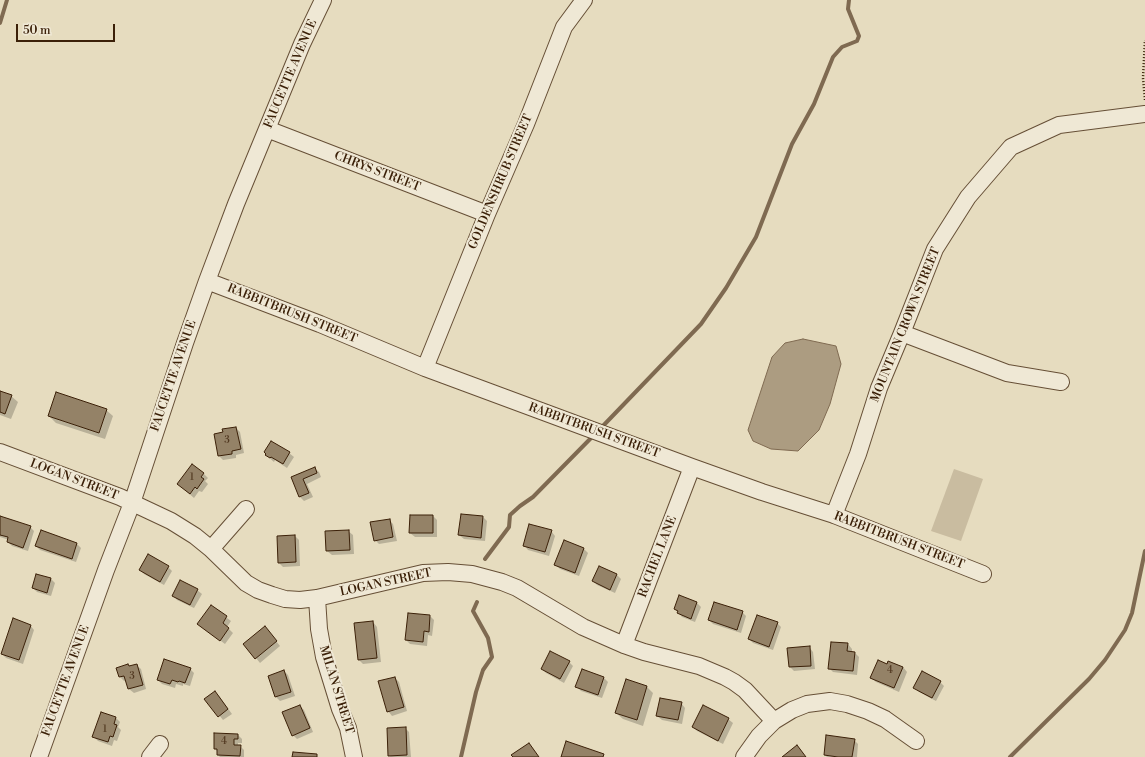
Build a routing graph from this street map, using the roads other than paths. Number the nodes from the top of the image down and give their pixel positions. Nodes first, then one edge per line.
1 (323, 0) edge
2 (584, 0) edge
3 (1145, 114) edge
4 (267, 129) junction
5 (487, 214) junction
6 (208, 281) junction
7 (902, 333) junction
8 (425, 368) junction
9 (1061, 382) dead end
10 (0, 452) edge
11 (692, 467) junction
12 (132, 503) junction
13 (246, 509) dead end
14 (834, 515) junction
15 (211, 549) junction
16 (983, 574) dead end
17 (317, 598) junction
18 (624, 646) junction
19 (774, 720) junction
20 (916, 741) dead end
21 (39, 757) edge
22 (354, 757) edge
23 (744, 757) edge

1 - 4 street, FAUCETTE AVENUE
2 - 5 street, GOLDENSHRUB STREET
3 - 7 street, MOUNTAIN CROWN STREET
4 - 5 street, CHRYS STREET
4 - 6 street, FAUCETTE AVENUE
5 - 8 street, GOLDENSHRUB STREET
6 - 8 street, RABBITBRUSH STREET
6 - 12 street, FAUCETTE AVENUE
7 - 9 street
7 - 14 street, MOUNTAIN CROWN STREET
8 - 11 street, RABBITBRUSH STREET
10 - 12 street, LOGAN STREET
11 - 14 street, RABBITBRUSH STREET
11 - 18 street, RACHEL LANE
12 - 15 street, LOGAN STREET
12 - 21 street, FAUCETTE AVENUE
13 - 15 street
14 - 16 street, RABBITBRUSH STREET
15 - 17 street, LOGAN STREET
17 - 18 street, LOGAN STREET
17 - 22 street, MILAN STREET
18 - 19 street, LOGAN STREET
19 - 20 street
19 - 23 street

